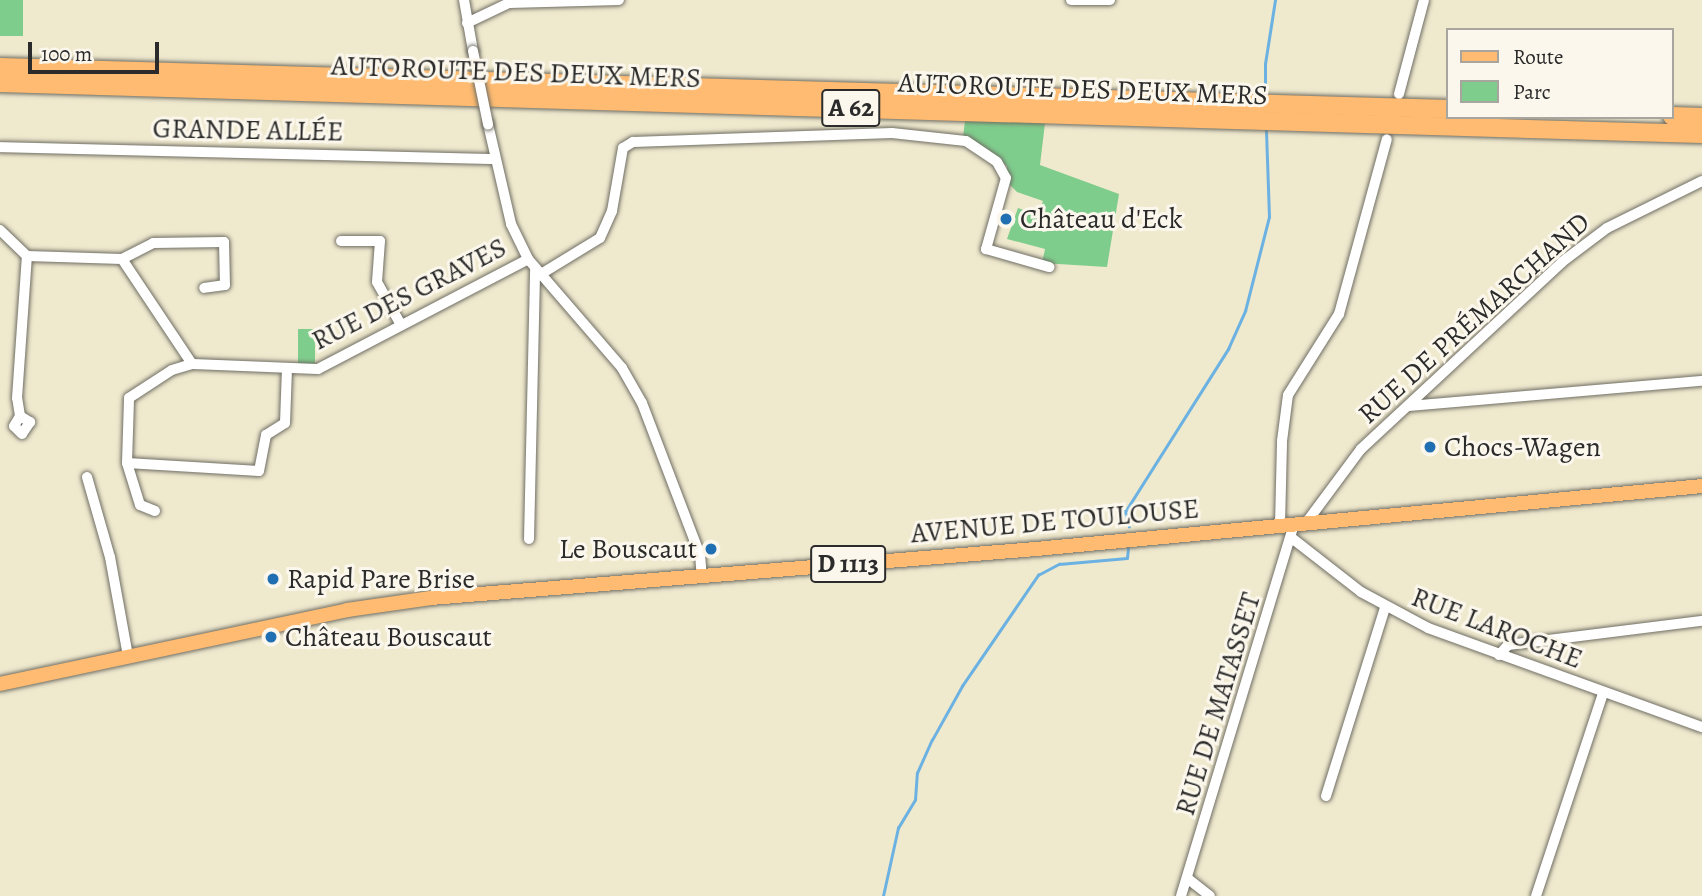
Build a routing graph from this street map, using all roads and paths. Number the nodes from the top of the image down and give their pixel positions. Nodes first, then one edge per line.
1 (464, 0) edge
2 (619, 0) edge
3 (1071, 0) edge
4 (1110, 0) edge
5 (1424, 0) edge
6 (467, 23) junction
7 (0, 67) edge
8 (0, 83) edge
9 (1399, 94) dead end
10 (1446, 109) edge
11 (1674, 116) edge
12 (1702, 117) edge
13 (1702, 134) edge
14 (1387, 139) dead end
15 (0, 147) edge
16 (495, 159) junction
17 (1702, 181) edge
18 (0, 230) edge
19 (341, 241) dead end
20 (27, 256) junction
21 (122, 259) junction
22 (528, 259) junction
23 (1049, 267) dead end
24 (538, 271) junction
25 (204, 288) dead end
26 (401, 325) junction
27 (192, 364) junction
28 (287, 368) junction
29 (1702, 381) edge
30 (1408, 406) junction
31 (20, 416) dead end
32 (127, 463) junction
33 (87, 477) dead end
34 (1702, 486) edge
35 (155, 511) dead end
36 (1293, 528) junction
37 (529, 539) dead end
38 (702, 577) junction
39 (1385, 608) junction
40 (1702, 621) edge
41 (1499, 655) junction
42 (128, 656) junction
43 (0, 684) edge
44 (1603, 694) junction
45 (1702, 727) edge
46 (1326, 796) dead end
47 (1187, 878) junction
48 (1181, 896) edge
49 (1210, 896) edge
50 (1536, 896) edge

1 - 6 street
2 - 6 street
3 - 4 street
5 - 9 street
6 - 16 street, bridge
7 - 10 highway, AUTOROUTE DES DEUX MERS / A 62
8 - 13 highway, AUTOROUTE DES DEUX MERS / A 62
11 - 12 highway
14 - 36 street
15 - 16 street, GRANDE ALLÉE
16 - 22 street
17 - 30 street, RUE DE PRÉMARCHAND
18 - 20 street
19 - 26 street
20 - 21 street
20 - 31 street
21 - 25 street
21 - 27 street
22 - 24 street
22 - 26 street, RUE DES GRAVES
23 - 24 street
24 - 37 street
24 - 38 street
26 - 28 street, RUE DES GRAVES
27 - 28 street, RUE DES GRAVES
27 - 32 street
28 - 32 street
29 - 30 street
30 - 36 street, RUE DE PRÉMARCHAND
32 - 35 street
33 - 42 street
34 - 36 main road, AVENUE DE TOULOUSE / D 1113
36 - 38 main road, AVENUE DE TOULOUSE / D 1113
36 - 39 street, RUE LAROCHE
36 - 47 street, RUE DE MATASSET
38 - 42 main road, AVENUE DE TOULOUSE / D 1113
39 - 41 street, RUE LAROCHE
39 - 46 street
40 - 41 street
41 - 44 street, RUE LAROCHE
42 - 43 main road, AVENUE DE TOULOUSE / D 1113
44 - 45 street, RUE LAROCHE
44 - 50 street
47 - 48 street, RUE DE MATASSET
47 - 49 street

